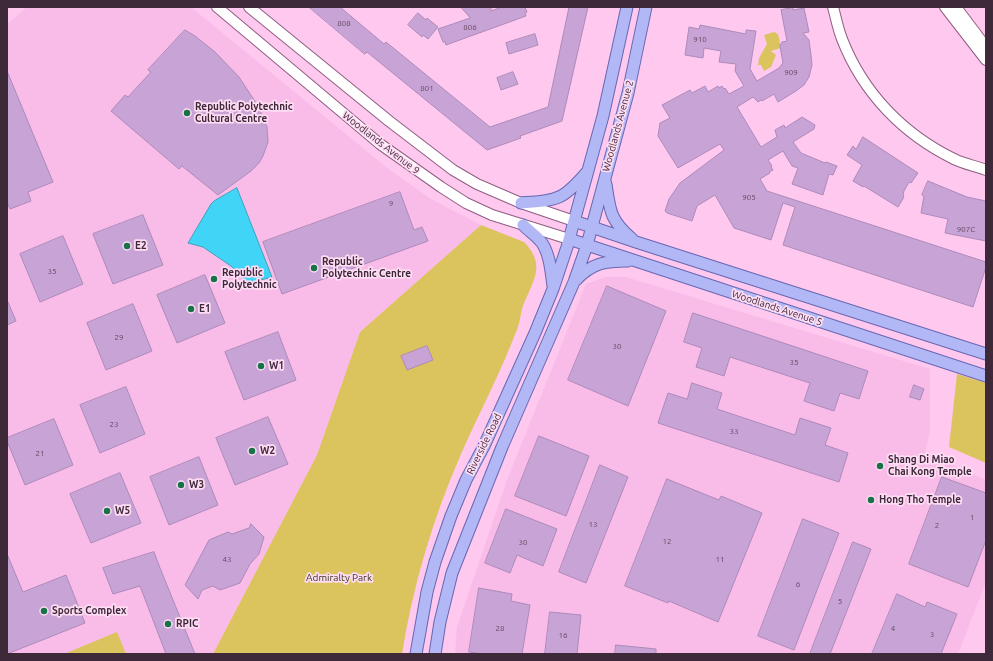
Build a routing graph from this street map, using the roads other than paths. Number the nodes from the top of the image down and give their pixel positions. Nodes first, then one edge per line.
1 (217, 7) edge
2 (250, 7) edge
3 (627, 7) edge
4 (646, 7) edge
5 (833, 7) edge
6 (945, 7) edge
7 (956, 7) edge
8 (986, 47) edge
9 (986, 60) edge
10 (589, 169) junction
11 (986, 170) edge
12 (605, 177) junction
13 (521, 203) junction
14 (574, 221) junction
15 (523, 225) junction
16 (592, 227) junction
17 (569, 239) junction
18 (636, 242) junction
19 (587, 245) junction
20 (638, 261) junction
21 (574, 282) junction
22 (553, 289) junction
23 (984, 353) edge
24 (986, 364) edge
25 (986, 376) edge
26 (416, 654) edge
27 (435, 654) edge

1 - 15 main road, Woodlands Avenue 9
2 - 13 main road
3 - 10 main road, Woodlands Avenue 2
4 - 12 main road, Woodlands Avenue 2
5 - 11 main road
6 - 9 main road
7 - 8 main road
10 - 13 main road
10 - 14 main road, Woodlands Avenue 2
12 - 16 main road, Woodlands Avenue 2
12 - 18 main road
13 - 14 main road
14 - 16 main road, Woodlands Avenue 5
14 - 17 main road, Woodlands Avenue 2
15 - 17 main road, Woodlands Avenue 9
15 - 22 main road
16 - 18 main road, Woodlands Avenue 5
16 - 19 main road, Woodlands Avenue 2
17 - 19 main road, Woodlands Avenue 5
17 - 22 main road, Riverside Road
18 - 23 main road, Woodlands Avenue 5
19 - 20 main road, Woodlands Avenue 5
19 - 21 main road, Riverside Road
20 - 21 main road
20 - 25 main road, Woodlands Avenue 5
21 - 27 main road, Riverside Road
22 - 26 main road, Riverside Road
23 - 24 main road

